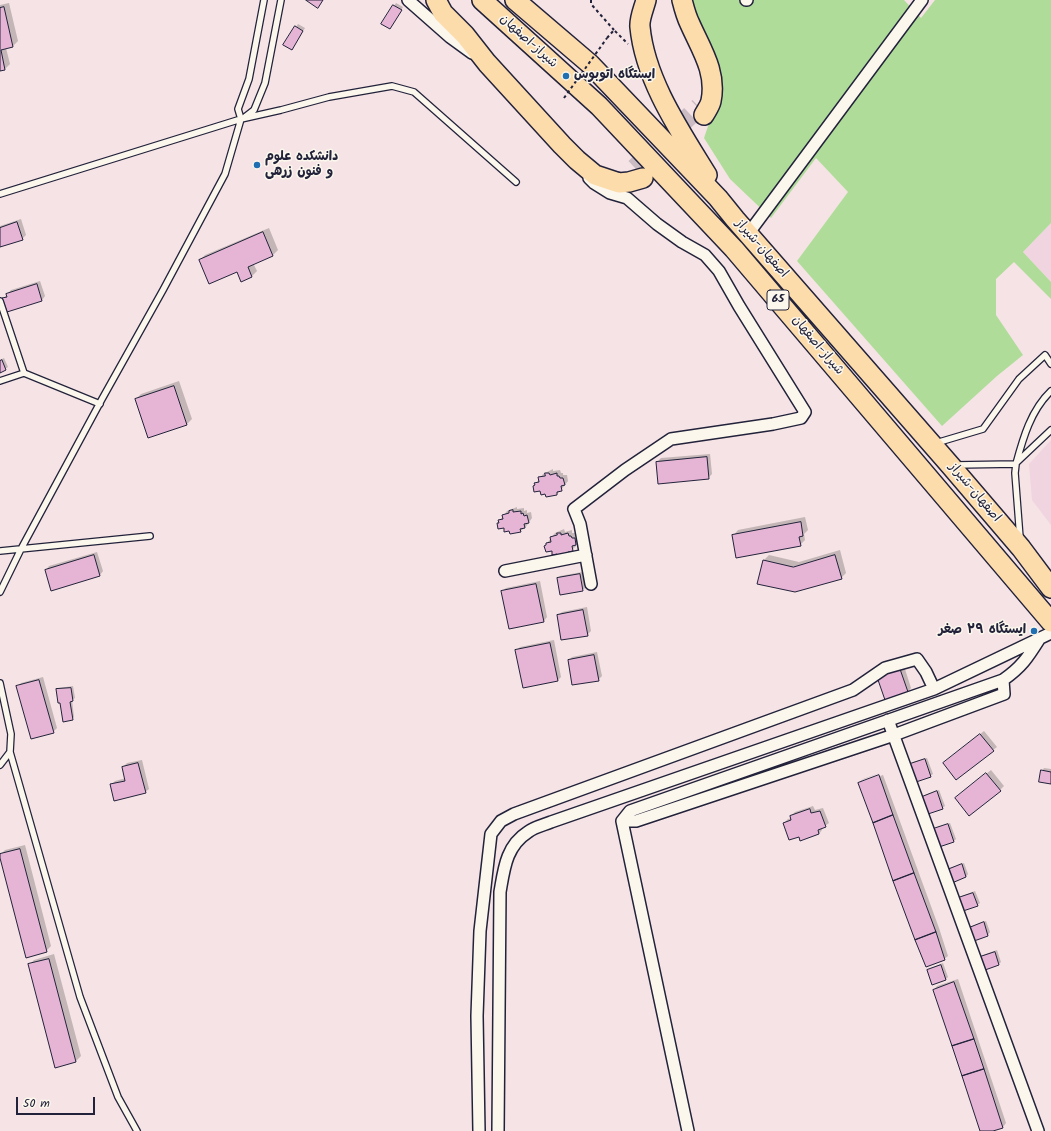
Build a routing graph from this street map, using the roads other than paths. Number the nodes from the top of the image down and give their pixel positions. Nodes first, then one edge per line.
1 (264, 0) edge
2 (281, 0) edge
3 (408, 0) edge
4 (429, 0) edge
5 (482, 0) edge
6 (515, 0) edge
7 (646, 0) edge
8 (671, 0) edge
9 (682, 0) edge
10 (917, 2) edge
11 (444, 4) edge
12 (241, 119) junction
13 (639, 173) tunnel mouth
14 (516, 182) dead end
15 (0, 194) edge
16 (718, 198) junction
17 (748, 234) junction
18 (0, 301) edge
19 (1051, 364) edge
20 (24, 373) junction
21 (0, 381) edge
22 (1051, 391) edge
23 (100, 404) junction
24 (1051, 430) edge
25 (932, 444) junction
26 (1016, 464) junction
27 (950, 465) junction
28 (150, 536) dead end
29 (1021, 548) junction
30 (21, 549) junction
31 (0, 551) edge
32 (586, 555) junction
33 (505, 571) dead end
34 (591, 584) dead end
35 (1051, 588) edge
36 (0, 592) edge
37 (1051, 622) edge
38 (1051, 633) edge
39 (1040, 638) junction
40 (1003, 680) junction
41 (0, 683) edge
42 (934, 689) junction
43 (888, 720) junction
44 (894, 735) junction
45 (10, 752) junction
46 (0, 765) edge
47 (622, 822) junction
48 (137, 1131) edge
49 (479, 1131) edge
50 (498, 1131) edge
51 (688, 1131) edge
52 (1038, 1131) edge

1 - 12 lane
2 - 12 lane
3 - 32 street
4 - 11 lane
5 - 37 highway, شیراز-اصفهان / 65
6 - 16 highway, اصفهان-شیراز / 65
7 - 16 highway
8 - 9 highway
10 - 17 street
11 - 13 highway
12 - 14 lane
12 - 15 lane
12 - 23 lane
16 - 17 highway, اصفهان-شیراز / 65
17 - 25 highway, اصفهان-شیراز / 65
18 - 20 lane
19 - 25 lane
20 - 21 lane
20 - 23 lane
22 - 26 lane
23 - 30 lane
24 - 26 lane
25 - 27 highway, اصفهان-شیراز / 65
26 - 27 lane
26 - 29 lane
27 - 29 highway, اصفهان-شیراز / 65
28 - 30 lane
29 - 35 highway, اصفهان-شیراز / 65
30 - 31 lane
30 - 36 lane
32 - 33 street
32 - 34 street
38 - 39 street
39 - 40 street
39 - 42 street
40 - 43 street
40 - 44 street
41 - 45 lane
42 - 49 street
42 - 50 street
43 - 44 street
43 - 47 street
44 - 47 street
44 - 52 street
45 - 46 lane
45 - 48 lane
47 - 51 street

